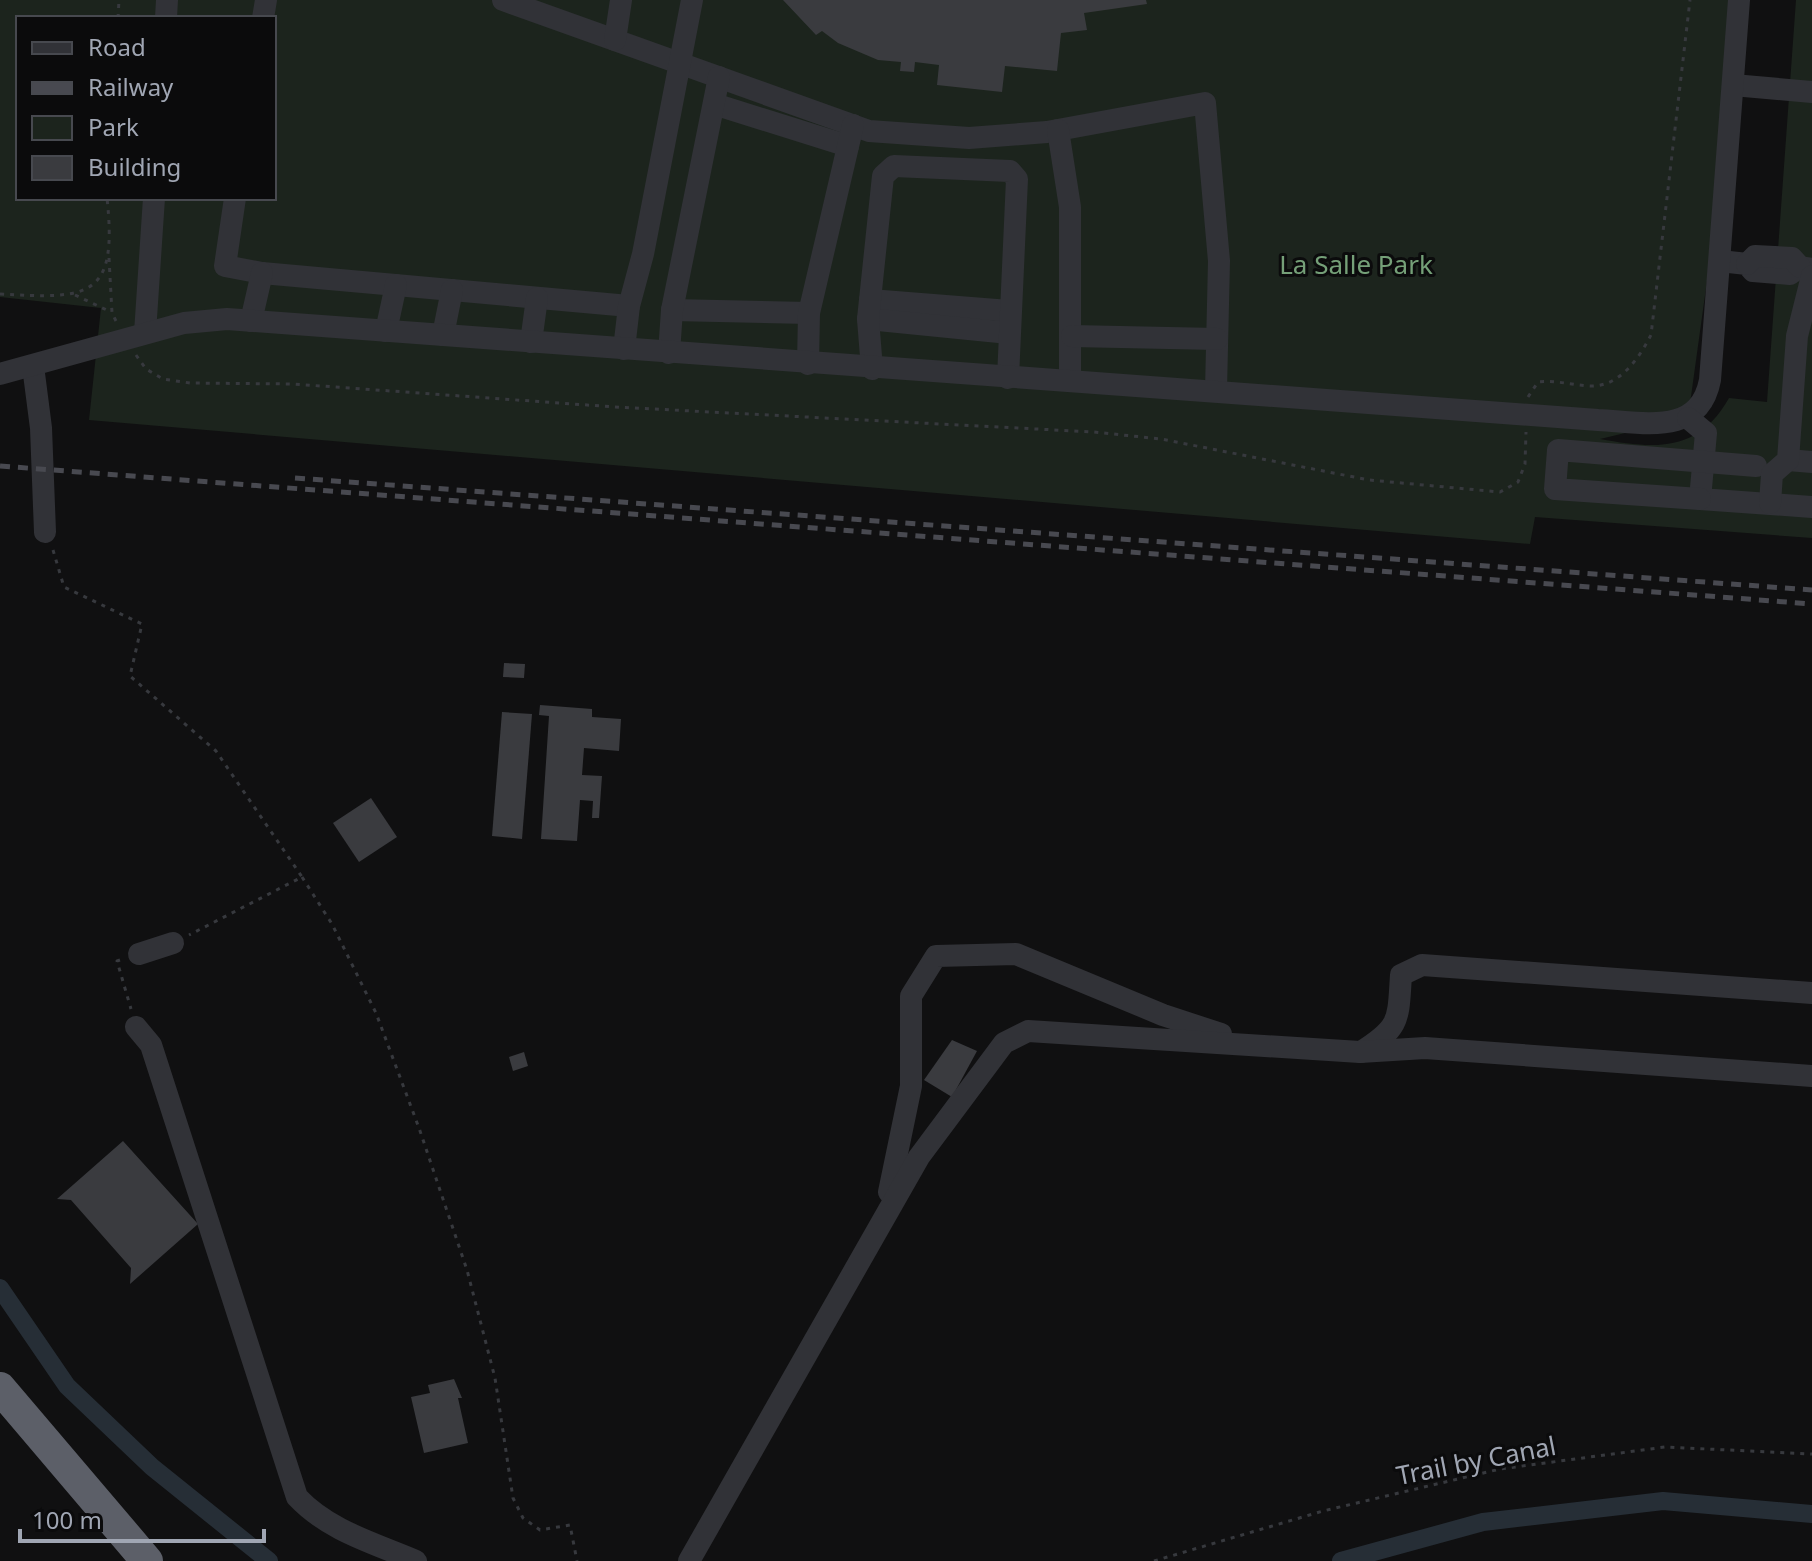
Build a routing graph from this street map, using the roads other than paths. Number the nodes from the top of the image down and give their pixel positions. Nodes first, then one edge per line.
1 (503, 0) edge
2 (621, 0) edge
3 (692, 0) edge
4 (1739, 0) edge
5 (615, 40) junction
6 (682, 63) junction
7 (719, 77) junction
8 (1733, 85) junction
9 (1812, 92) edge
10 (714, 104) junction
11 (1058, 130) junction
12 (850, 136) junction
13 (154, 200) edge
14 (235, 200) edge
15 (1720, 261) junction
16 (1808, 271) edge
17 (262, 273) junction
18 (396, 285) junction
19 (452, 290) junction
20 (537, 298) junction
21 (629, 306) junction
22 (672, 310) junction
23 (869, 310) junction
24 (1009, 311) junction
25 (809, 313) junction
26 (1808, 314) edge
27 (965, 318) junction
28 (251, 321) junction
29 (386, 331) junction
30 (145, 333) junction
31 (1009, 333) junction
32 (443, 335) junction
33 (1072, 336) junction
34 (1217, 339) junction
35 (531, 342) junction
36 (624, 349) junction
37 (669, 353) junction
38 (808, 364) junction
39 (33, 366) junction
40 (872, 369) junction
41 (0, 374) edge
42 (1008, 378) junction
43 (1070, 381) junction
44 (1216, 390) junction
45 (1688, 418) junction
46 (1788, 460) junction
47 (1704, 461) junction
48 (1812, 462) edge
49 (1756, 466) dead end
50 (1700, 499) junction
51 (1770, 503) junction
52 (1812, 507) edge
53 (45, 532) road end
54 (173, 943) road end
55 (139, 954) road end
56 (1812, 993) edge
57 (136, 1027) road end
58 (1248, 1044) junction
59 (1360, 1052) junction
60 (1812, 1076) edge
61 (880, 1226) junction
62 (0, 1388) edge
63 (147, 1561) edge
64 (416, 1561) edge
65 (689, 1561) edge

1 - 5 street
2 - 5 street
3 - 6 street
4 - 8 street
5 - 6 street
6 - 7 street
6 - 21 street
7 - 10 street
7 - 12 street
8 - 9 street
8 - 15 street
10 - 12 street
10 - 22 street
11 - 12 street
11 - 33 street
11 - 34 street
12 - 25 street
13 - 30 street
14 - 17 street
15 - 16 street
15 - 45 street
16 - 26 street
17 - 18 street
17 - 28 street
18 - 19 street
18 - 29 street
19 - 20 street
19 - 32 street
20 - 21 street
20 - 35 street
21 - 36 street
22 - 25 street
22 - 37 street
23 - 24 street
23 - 27 street
23 - 40 street
24 - 27 street
24 - 31 street
25 - 38 street
26 - 46 street
27 - 31 street
28 - 29 street
28 - 30 street
29 - 32 street
30 - 39 street
31 - 42 street
32 - 35 street
33 - 34 street
33 - 43 street
34 - 44 street
35 - 36 street
36 - 37 street
37 - 38 street
38 - 40 street
39 - 41 street
39 - 53 street
40 - 42 street
42 - 43 street
43 - 44 street
44 - 45 street
45 - 47 street
46 - 48 street
46 - 51 street
47 - 49 street
47 - 50 street
47 - 50 street
50 - 51 street
51 - 52 street
54 - 55 street
56 - 59 street
57 - 64 street
58 - 59 street
58 - 61 street
58 - 61 street
59 - 60 street
61 - 65 street
62 - 63 highway

